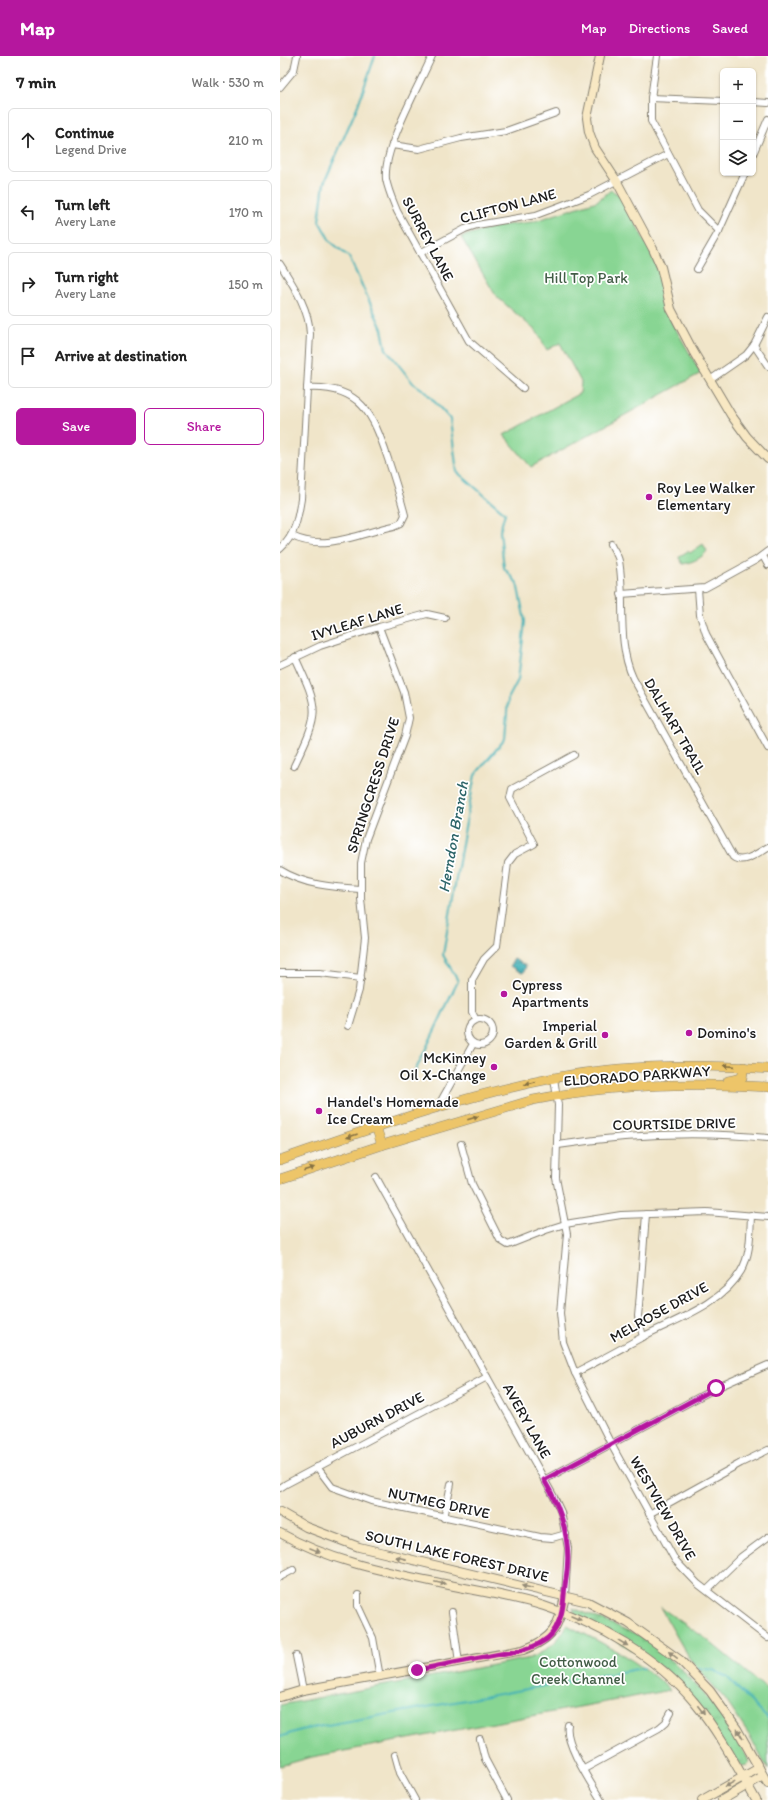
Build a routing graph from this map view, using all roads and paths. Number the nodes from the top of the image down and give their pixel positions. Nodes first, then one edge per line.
1 (297, 56) edge
2 (432, 56) edge
3 (600, 56) edge
4 (657, 56) edge
5 (280, 87) edge
6 (652, 98) junction
7 (720, 101) edge
8 (756, 102) edge
9 (768, 103) edge
10 (556, 113) dead end
11 (768, 119) edge
12 (392, 145) junction
13 (756, 147) edge
14 (668, 154) junction
15 (743, 176) edge
16 (616, 180) junction
17 (719, 231) junction
18 (420, 253) junction
19 (280, 264) edge
20 (697, 269) dead end
21 (768, 317) edge
22 (754, 345) junction
23 (768, 366) edge
24 (710, 380) junction
25 (307, 388) junction
26 (524, 388) dead end
27 (768, 459) edge
28 (292, 536) junction
29 (610, 544) dead end
30 (280, 549) edge
31 (768, 551) edge
32 (763, 556) junction
33 (768, 565) edge
34 (698, 590) junction
35 (621, 594) junction
36 (445, 618) dead end
37 (379, 627) junction
38 (295, 657) junction
39 (280, 665) edge
40 (768, 748) edge
41 (574, 755) dead end
42 (294, 766) dead end
43 (768, 847) edge
44 (280, 870) edge
45 (360, 889) junction
46 (280, 972) edge
47 (360, 978) junction
48 (476, 1020) junction
49 (348, 1026) dead end
50 (473, 1044) junction
51 (744, 1067) junction
52 (768, 1068) edge
53 (554, 1078) junction
54 (697, 1084) junction
55 (768, 1087) edge
56 (448, 1090) junction
57 (557, 1096) junction
58 (456, 1103) junction
59 (436, 1109) junction
60 (376, 1127) junction
61 (768, 1138) edge
62 (461, 1144) dead end
63 (382, 1145) junction
64 (558, 1145) junction
65 (280, 1160) edge
66 (376, 1177) dead end
67 (280, 1179) edge
68 (646, 1214) junction
69 (751, 1215) junction
70 (768, 1217) edge
71 (565, 1224) junction
72 (643, 1337) junction
73 (768, 1365) edge
74 (575, 1373) junction
75 (487, 1377) junction
76 (611, 1444) junction
77 (768, 1450) edge
78 (317, 1467) junction
79 (544, 1480) junction
80 (452, 1484) dead end
81 (280, 1488) edge
82 (280, 1512) edge
83 (649, 1514) junction
84 (444, 1518) junction
85 (280, 1532) edge
86 (566, 1534) junction
87 (768, 1537) edge
88 (293, 1570) dead end
89 (280, 1577) edge
90 (707, 1590) junction
91 (358, 1595) dead end
92 (565, 1596) junction
93 (452, 1612) dead end
94 (562, 1612) junction
95 (768, 1638) edge
96 (296, 1656) dead end
97 (459, 1662) junction
98 (380, 1677) junction
99 (303, 1690) junction
100 (280, 1697) edge
101 (671, 1713) dead end
102 (568, 1725) dead end
103 (480, 1739) dead end
104 (395, 1755) dead end
105 (759, 1768) junction
106 (584, 1769) junction
107 (764, 1776) junction
108 (743, 1777) junction
109 (768, 1784) edge
110 (748, 1786) junction
111 (415, 1800) edge
112 (507, 1800) edge
113 (601, 1800) edge
114 (702, 1800) edge
115 (722, 1800) edge
116 (756, 1800) edge

1 - 5 street
2 - 12 street, SURREY LANE
3 - 16 main road
4 - 6 street
6 - 7 street
6 - 14 street
8 - 9 street
10 - 12 street
11 - 13 street
12 - 18 street, SURREY LANE
14 - 16 street, CLIFTON LANE
14 - 17 street
15 - 17 street
16 - 18 street, CLIFTON LANE
16 - 24 main road
17 - 20 street
18 - 26 street, SURREY LANE
19 - 25 street
21 - 22 street
22 - 23 street
22 - 24 street
24 - 27 main road
25 - 28 street
25 - 28 street
28 - 30 street
29 - 35 street, DALHART TRAIL
31 - 32 street
32 - 33 street
32 - 34 street
34 - 35 street
34 - 40 street
35 - 43 street, DALHART TRAIL
36 - 37 street, IVYLEAF LANE
37 - 38 street, IVYLEAF LANE
37 - 45 street, SPRINGCRESS DRIVE
38 - 39 street, IVYLEAF LANE
38 - 42 street
41 - 48 street
44 - 45 street
45 - 47 street, SPRINGCRESS DRIVE
46 - 47 street
47 - 49 street, SPRINGCRESS DRIVE
48 - 50 street
48 - 50 street
50 - 56 street
51 - 52 main road, ELDORADO PARKWAY
51 -> 53 main road, ELDORADO PARKWAY
51 - 54 main road
53 - 57 street, WESTVIEW DRIVE
53 -> 58 main road, ELDORADO PARKWAY
54 - 55 main road, ELDORADO PARKWAY
54 - 57 main road, ELDORADO PARKWAY
56 - 58 street
56 - 59 street
63 -> 57 main road, ELDORADO PARKWAY
57 - 64 street, WESTVIEW DRIVE
58 - 59 main road, ELDORADO PARKWAY
59 - 60 main road, ELDORADO PARKWAY
60 - 63 main road
60 -> 65 main road, ELDORADO PARKWAY
61 - 64 street, COURTSIDE DRIVE
62 - 71 street
67 -> 63 main road, ELDORADO PARKWAY
64 - 71 street, WESTVIEW DRIVE
66 - 75 street, AVERY LANE
68 - 69 street
68 - 71 street
68 - 72 street
69 - 70 street
69 - 72 street, MELROSE DRIVE
71 - 74 street, WESTVIEW DRIVE
72 - 74 street, MELROSE DRIVE
73 - 76 street
74 - 76 street, WESTVIEW DRIVE
75 - 78 street, AUBURN DRIVE
75 - 79 street, AVERY LANE
76 - 79 street
76 - 83 street, WESTVIEW DRIVE
77 - 83 street
78 - 81 street, AUBURN DRIVE
78 - 84 street, NUTMEG DRIVE
79 - 86 street, AVERY LANE
80 - 84 street
92 -> 82 main road, SOUTH LAKE FOREST DRIVE
83 - 90 street, WESTVIEW DRIVE
84 - 86 street, NUTMEG DRIVE
85 -> 94 main road, SOUTH LAKE FOREST DRIVE
86 - 92 street, AVERY LANE
87 - 90 street
88 - 89 street
90 - 95 street, WESTVIEW DRIVE
91 - 98 street
92 - 94 main road, AVERY LANE
105 -> 92 main road, SOUTH LAKE FOREST DRIVE
93 - 97 street
94 - 97 main road, AVERY LANE
94 -> 108 main road, SOUTH LAKE FOREST DRIVE
96 - 99 street
97 - 98 main road, AVERY LANE
98 - 99 main road, AVERY LANE
99 - 100 main road, AVERY LANE
101 - 106 street
102 - 106 street
103 - 112 street
104 - 111 street
105 - 107 main road, SOUTH LAKE FOREST DRIVE
105 - 108 main road
106 - 113 street
107 - 109 main road, SOUTH LAKE FOREST DRIVE
107 - 110 main road
108 - 110 main road, SOUTH LAKE FOREST DRIVE
108 -> 114 main road
110 - 115 main road
110 - 116 main road, SOUTH LAKE FOREST DRIVE

